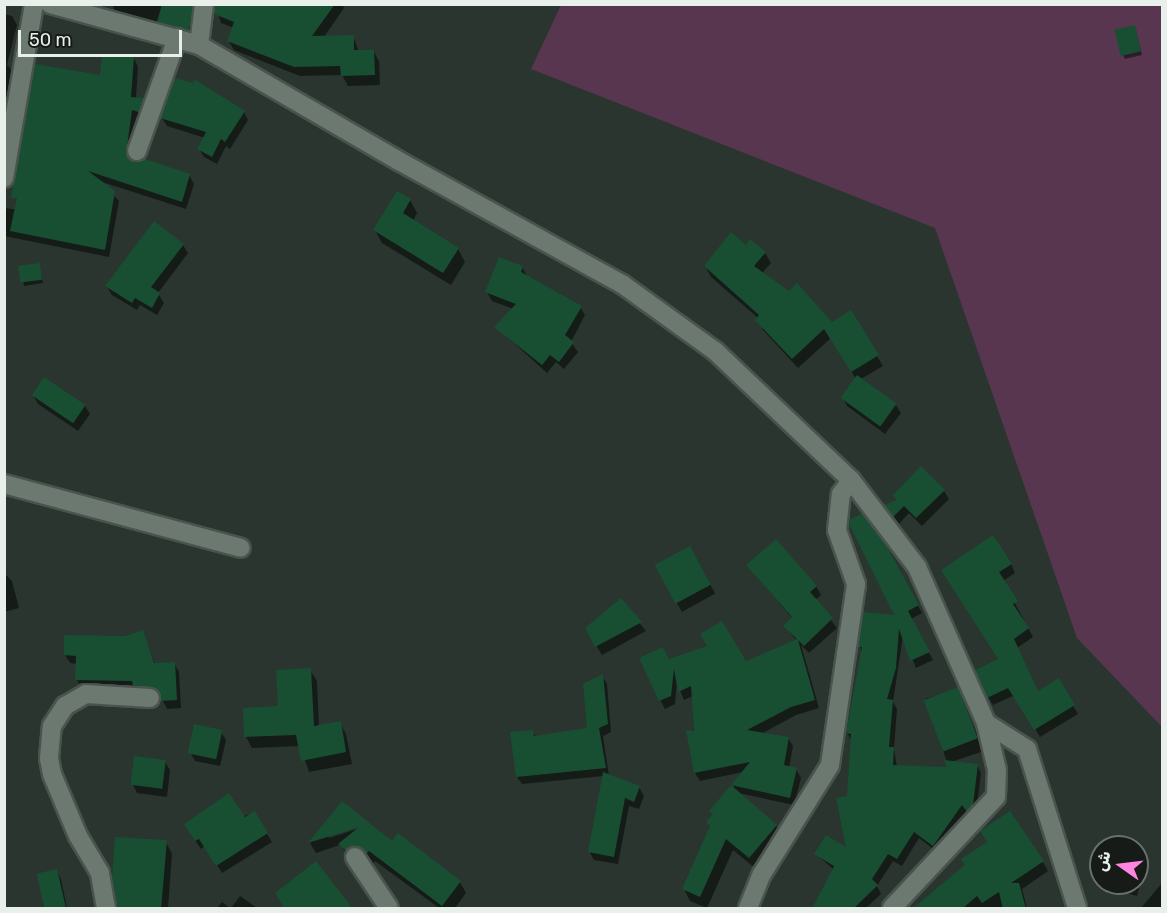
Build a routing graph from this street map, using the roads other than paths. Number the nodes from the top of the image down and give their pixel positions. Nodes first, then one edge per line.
1 (34, 4) edge
2 (50, 4) edge
3 (204, 4) edge
4 (177, 38) junction
5 (199, 45) junction
6 (137, 151) dead end
7 (4, 178) edge
8 (851, 480) junction
9 (4, 484) edge
10 (241, 548) dead end
11 (150, 698) dead end
12 (986, 723) junction
13 (355, 857) dead end
14 (106, 909) edge
15 (389, 909) edge
16 (748, 909) edge
17 (892, 909) edge
18 (1077, 909) edge

1 - 7 street
2 - 4 street
3 - 5 street
4 - 5 street
4 - 6 street
5 - 8 street
8 - 12 street
8 - 16 street
9 - 10 street
11 - 14 street
12 - 17 street
12 - 18 street
13 - 15 street

